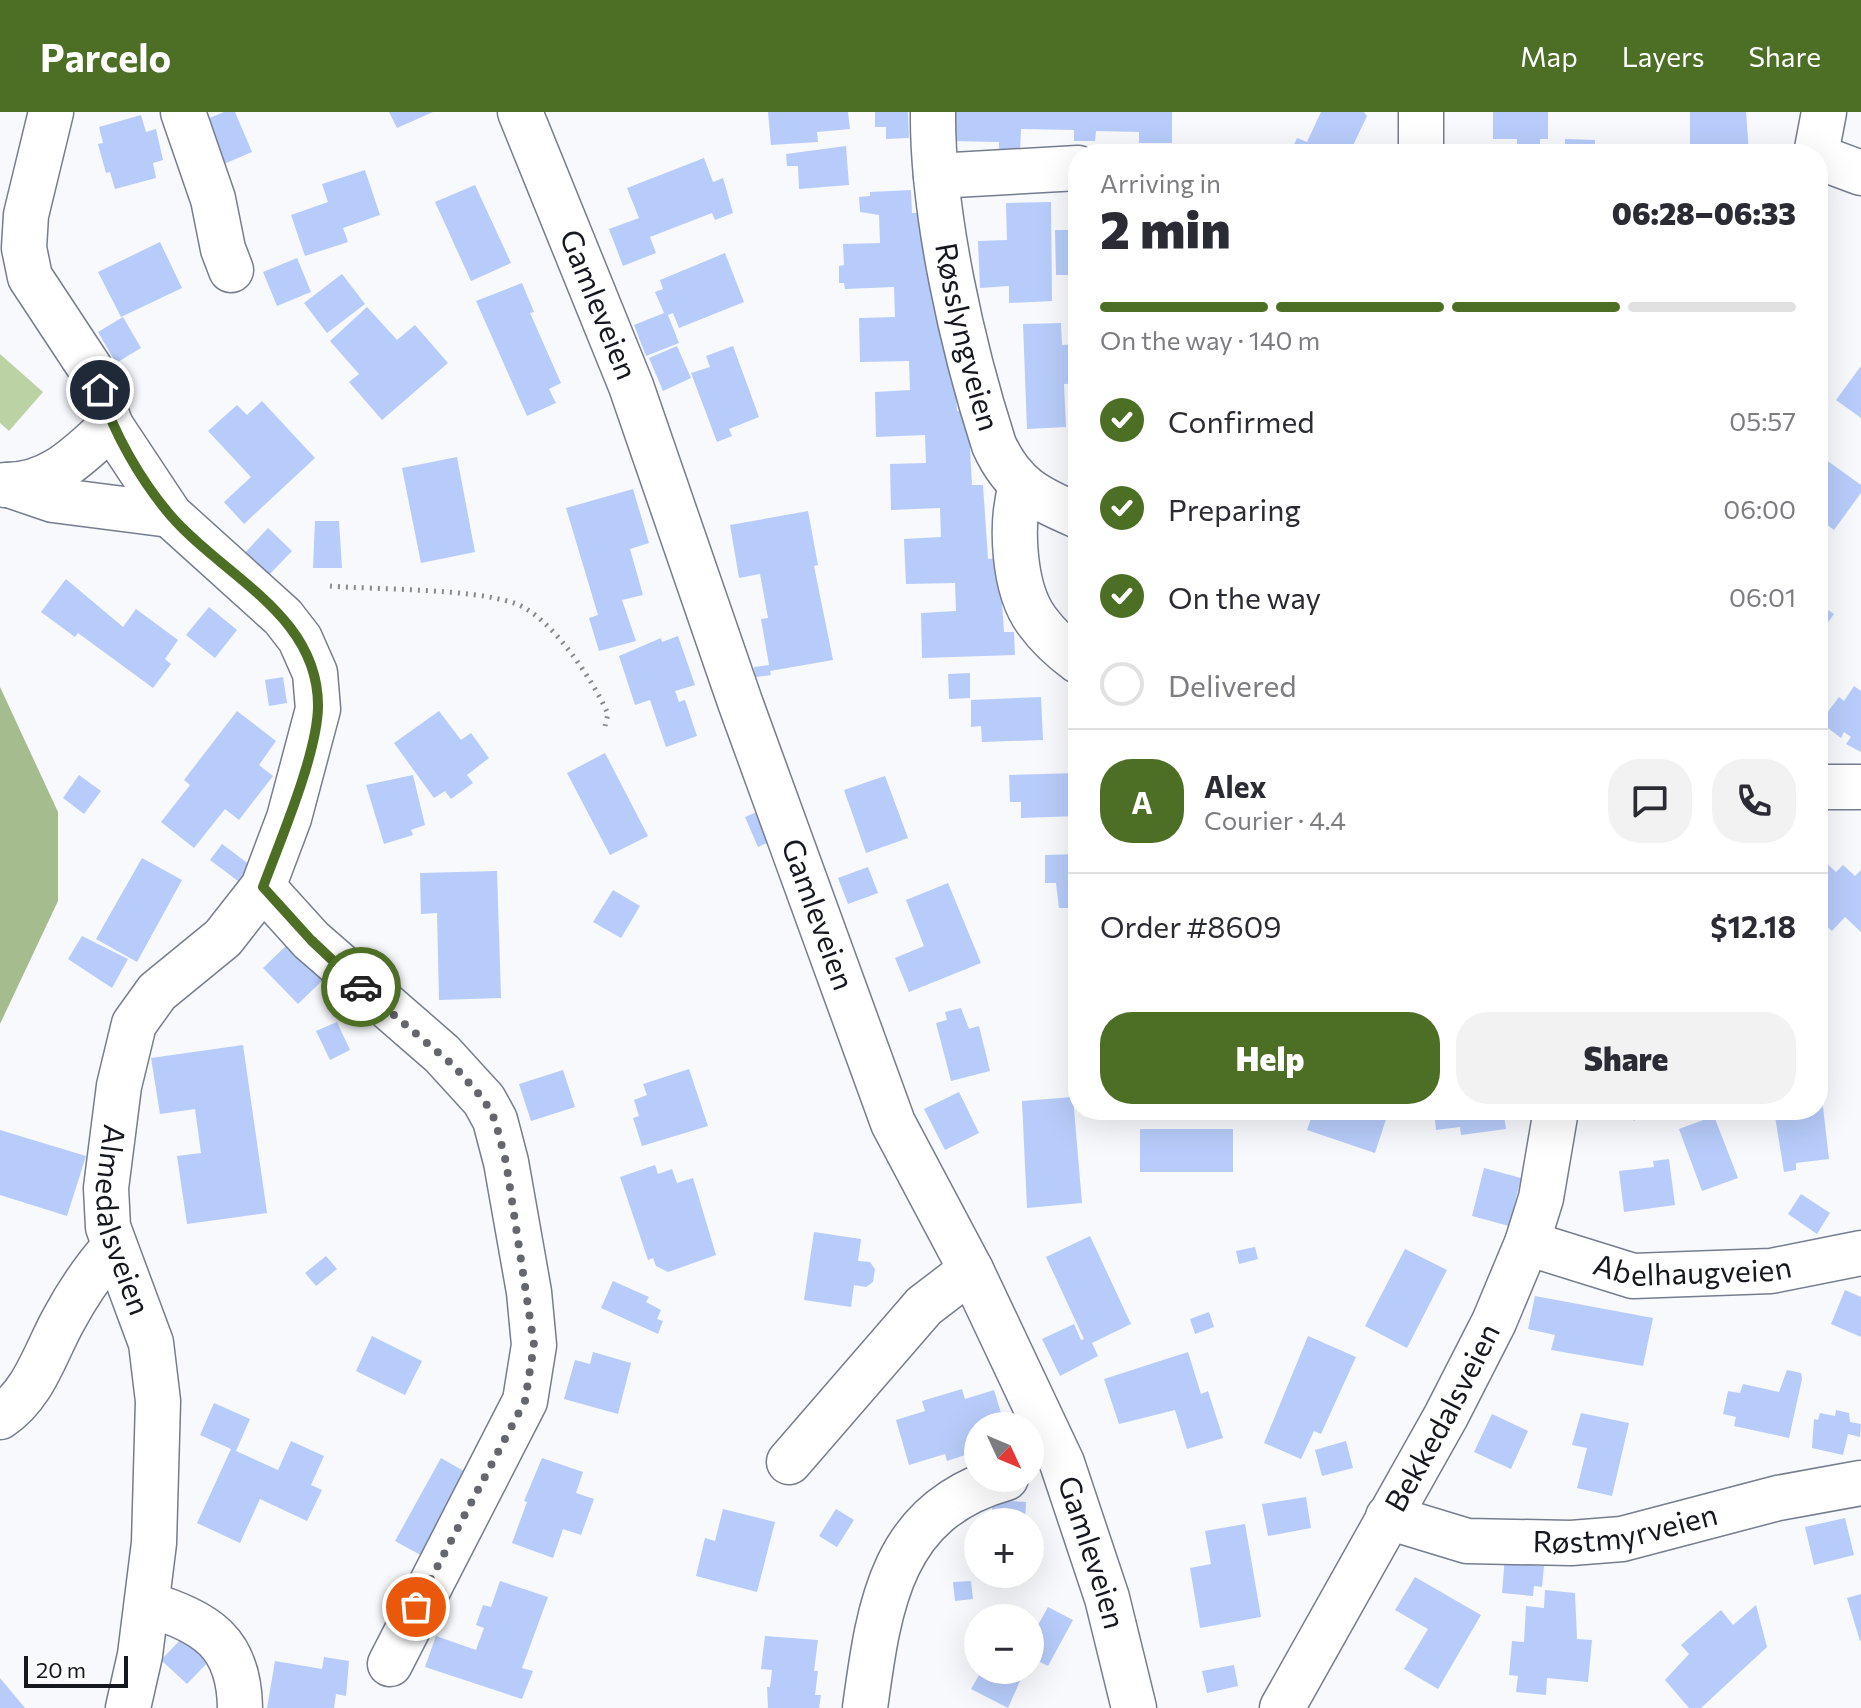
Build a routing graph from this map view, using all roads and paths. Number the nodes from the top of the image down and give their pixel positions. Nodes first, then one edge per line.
1 (51, 112) edge
2 (183, 112) edge
3 (520, 112) edge
4 (933, 112) edge
5 (1421, 112) edge
6 (1824, 112) edge
7 (1421, 144) edge
8 (1819, 144) edge
9 (1828, 160) edge
10 (1068, 169) edge
11 (1861, 173) edge
12 (936, 176) junction
13 (231, 270) dead end
14 (111, 426) junction
15 (5, 484) edge
16 (1021, 486) junction
17 (1068, 511) edge
18 (170, 515) junction
19 (330, 586) dead end
20 (1068, 651) edge
21 (605, 726) dead end
22 (1828, 787) edge
23 (1861, 787) edge
24 (263, 887) junction
25 (1554, 1120) edge
26 (1527, 1243) junction
27 (114, 1247) junction
28 (1861, 1253) edge
29 (971, 1270) junction
30 (0, 1417) edge
31 (789, 1462) dead end
32 (1046, 1467) edge
33 (1861, 1483) edge
34 (969, 1492) edge
35 (1388, 1517) junction
36 (148, 1604) junction
37 (390, 1664) dead end
38 (1291, 1705) edge
39 (128, 1708) edge
40 (240, 1708) edge
41 (865, 1708) edge
42 (1134, 1708) edge

1 - 14 street, Almedalsveien
2 - 13 street
3 - 29 street, Gamleveien
4 - 12 street, Røsslyngveien
5 - 7 street
6 - 8 street
9 - 11 street
10 - 12 street
12 - 16 street, Røsslyngveien
14 - 15 street
14 - 18 street, Almedalsveien
15 - 18 street
16 - 17 street, Røsslyngveien
16 - 20 street
18 - 24 street, Almedalsveien
19 - 21 path
22 - 23 street
24 - 27 street, Almedalsveien
24 - 37 street
25 - 26 street, Bekkedalsveien
26 - 28 street, Abelhaugveien
26 - 35 street, Bekkedalsveien
27 - 30 street
27 - 36 street, Almedalsveien
29 - 31 street
29 - 32 street, Gamleveien
32 - 42 street, Gamleveien
33 - 35 street, Røstmyrveien
34 - 41 street
35 - 38 street, Bekkedalsveien
36 - 39 street, Almedalsveien
36 - 40 street

